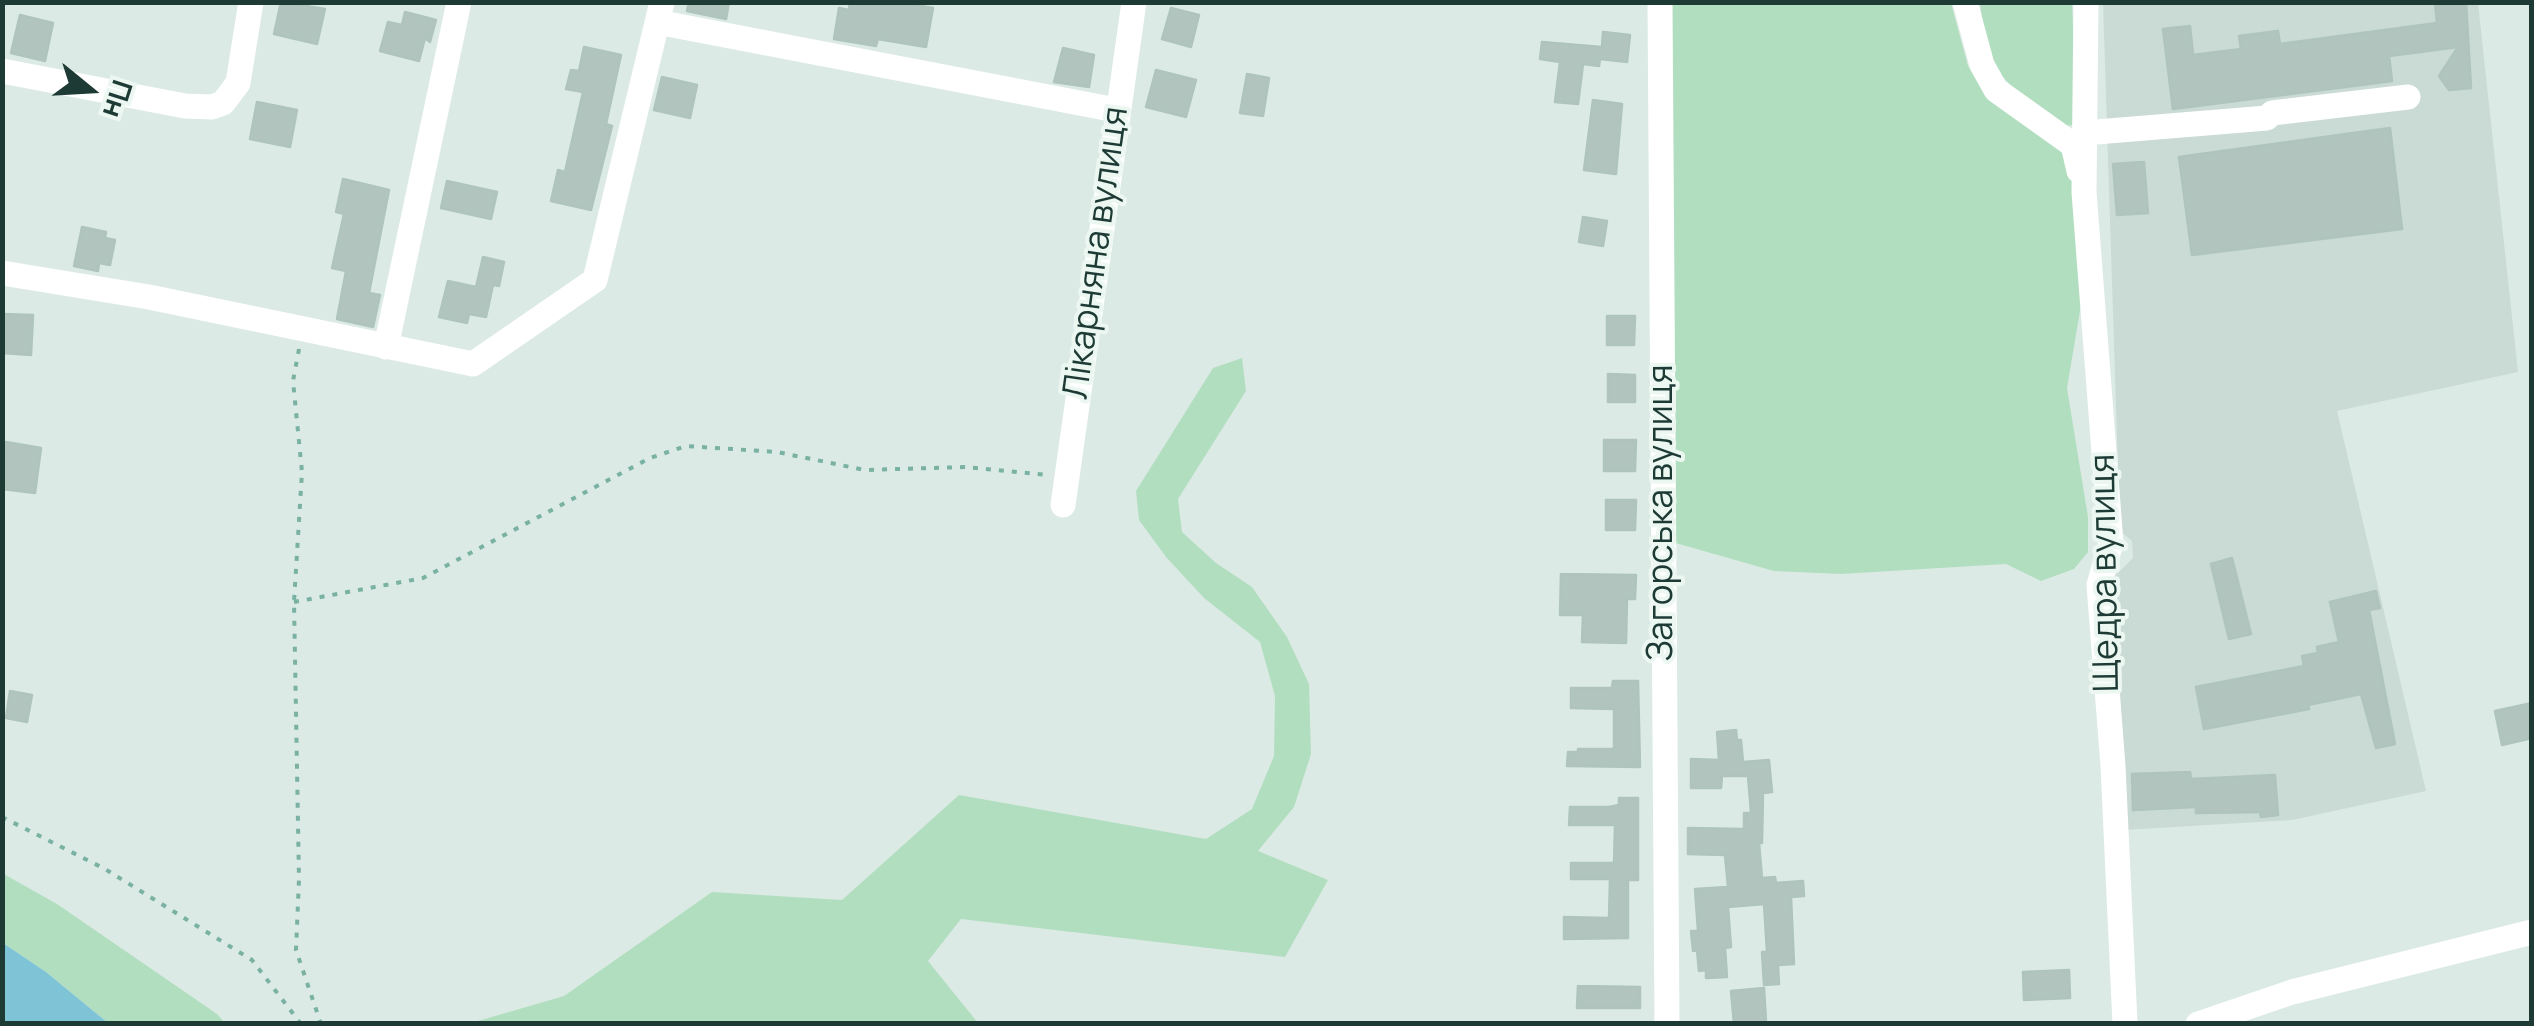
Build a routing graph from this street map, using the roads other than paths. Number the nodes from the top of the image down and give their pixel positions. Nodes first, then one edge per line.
1 (251, 2) edge
2 (459, 2) edge
3 (1134, 2) edge
4 (1660, 2) edge
5 (1965, 2) edge
6 (2086, 2) edge
7 (660, 12) edge
8 (2, 71) edge
9 (2408, 97) dead end
10 (1116, 110) junction
11 (2084, 133) junction
12 (2084, 192) junction
13 (2, 273) edge
14 (386, 347) junction
15 (1063, 504) dead end
16 (2532, 932) edge
17 (1666, 1024) edge
18 (2126, 1024) edge
19 (2198, 1024) edge

1 - 8 street
2 - 14 street
3 - 10 street, Лікарняна вулиця
4 - 17 street, Загорська вулиця
5 - 12 street
6 - 11 street, Щедра вулиця
7 - 10 street
7 - 14 street
9 - 11 street
10 - 15 street, Лікарняна вулиця
11 - 12 street, Щедра вулиця
12 - 18 street, Щедра вулиця
13 - 14 street
16 - 19 street

